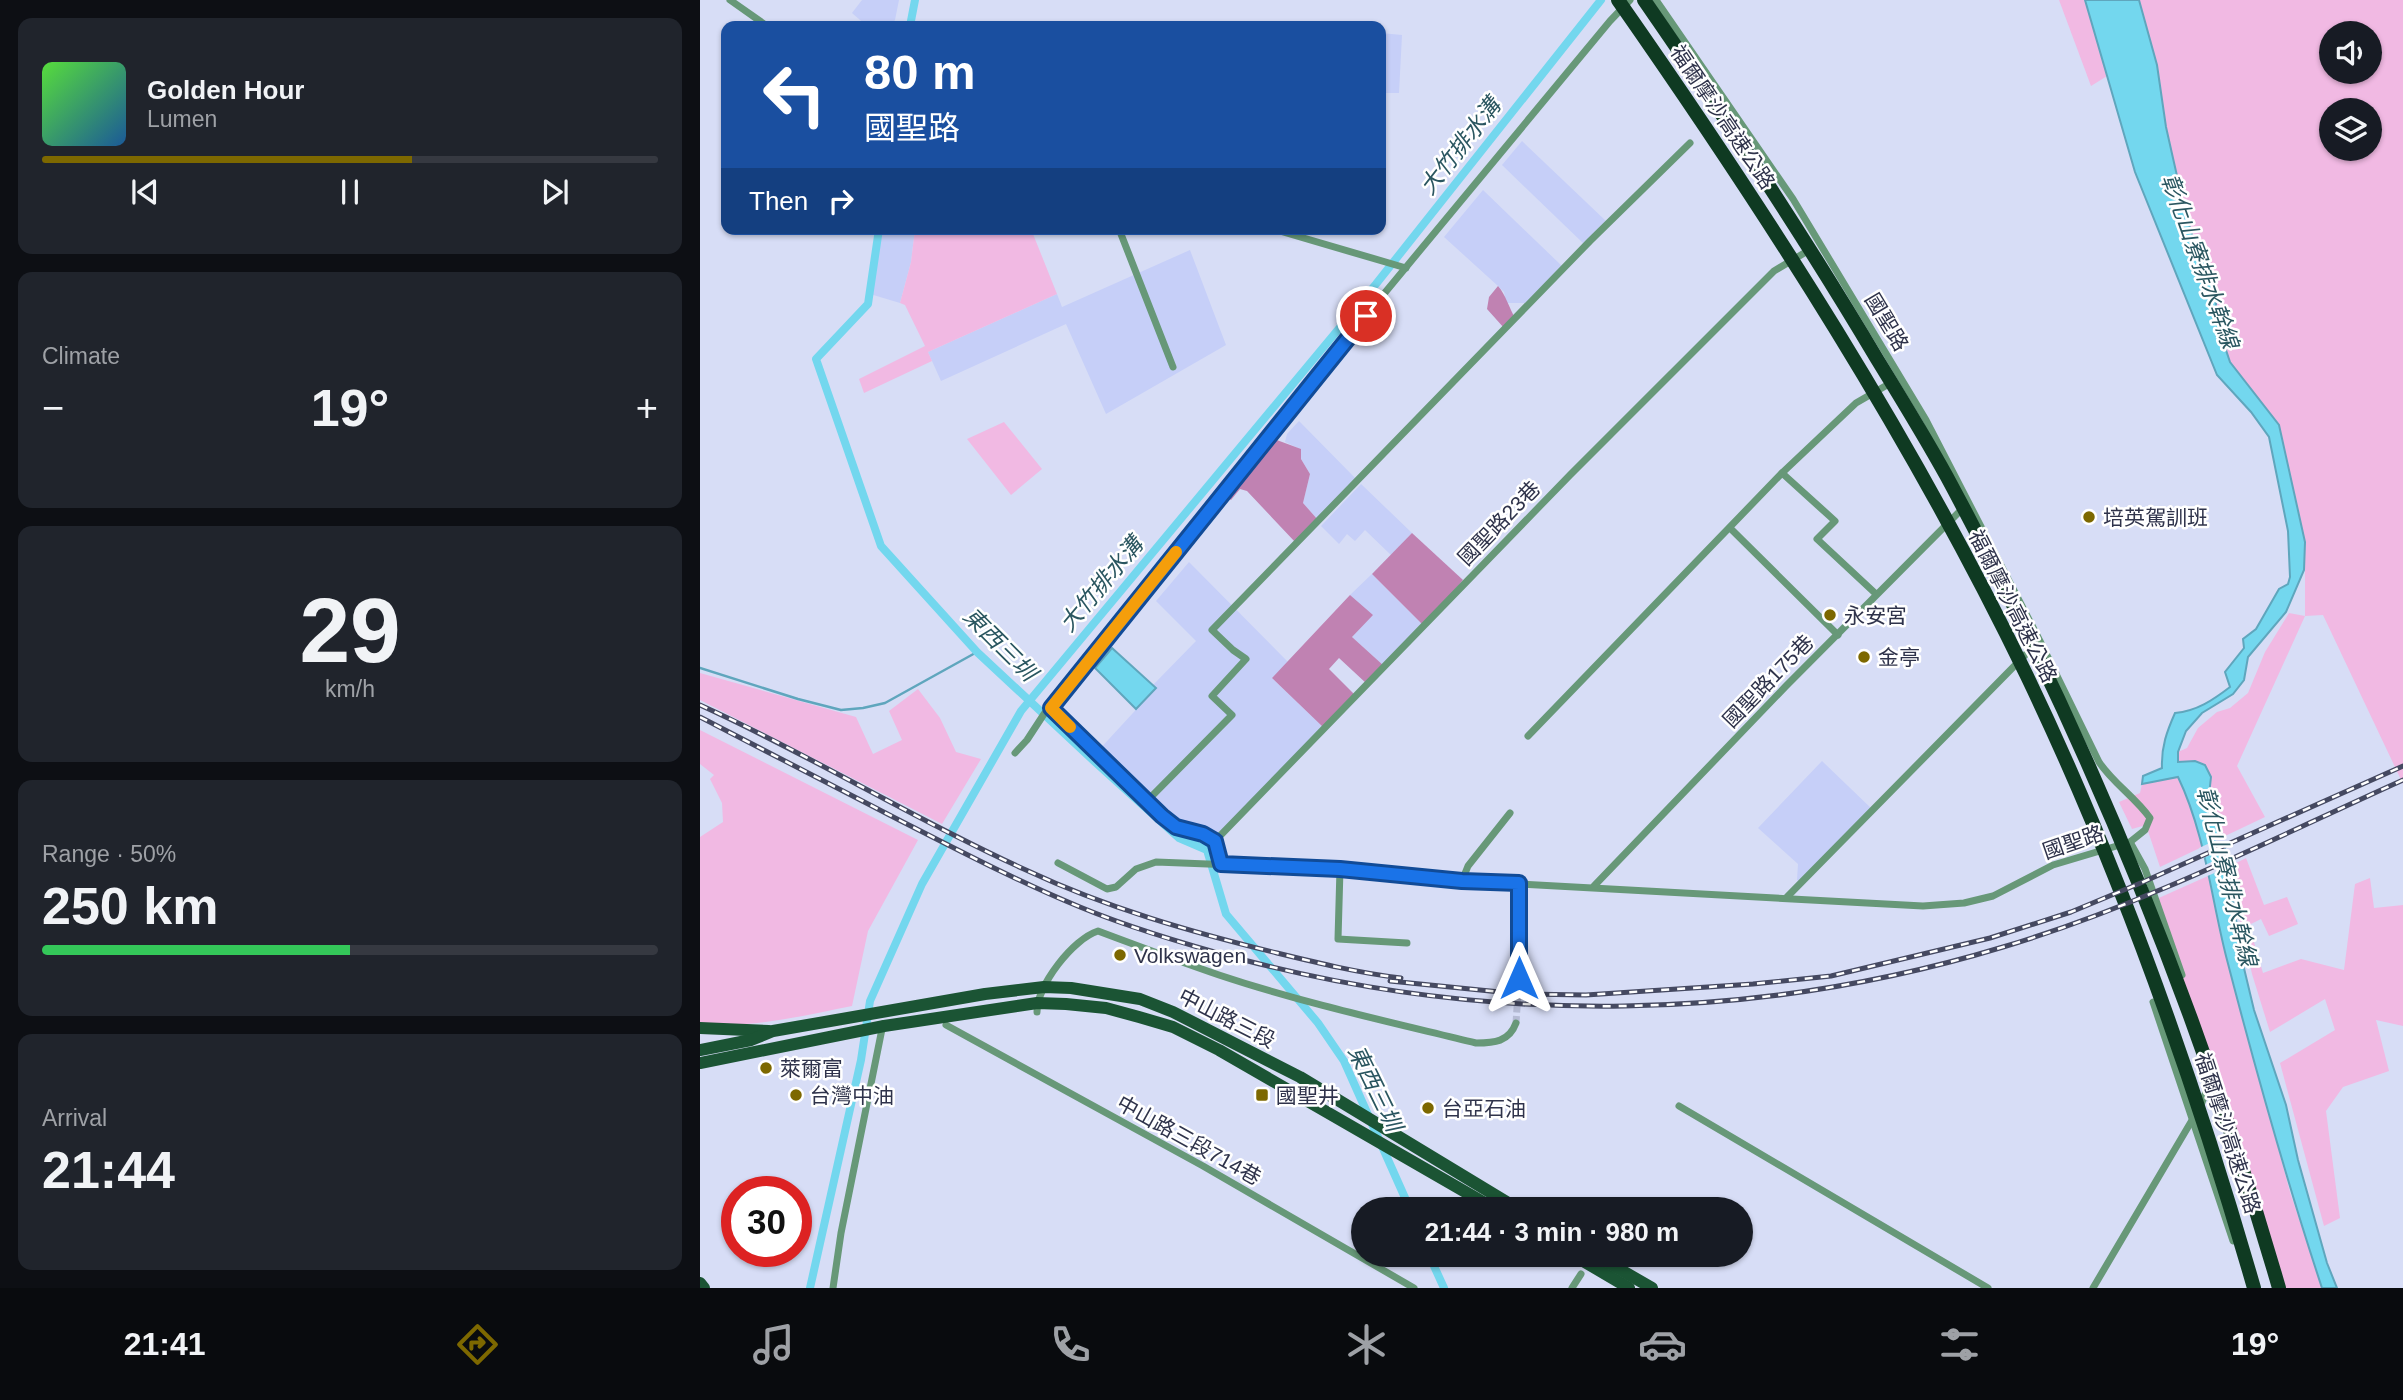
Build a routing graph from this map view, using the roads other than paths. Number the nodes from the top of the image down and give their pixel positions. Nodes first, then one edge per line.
1 (730, 0) edge
2 (1618, 0) edge
3 (1630, 0) edge
4 (1644, 0) edge
5 (1656, 0) edge
6 (760, 21) edge
7 (1690, 143) dead end
8 (1121, 235) edge
9 (1294, 235) edge
10 (1821, 244) junction
11 (1406, 268) junction
12 (1173, 367) dead end
13 (1900, 378) junction
14 (1782, 473) junction
15 (1969, 502) junction
16 (1730, 528) junction
17 (1876, 594) junction
18 (1838, 635) junction
19 (2040, 641) junction
20 (1051, 708) junction
21 (1528, 736) dead end
22 (1015, 753) dead end
23 (1147, 801) junction
24 (1510, 813) dead end
25 (1215, 841) junction
26 (2130, 842) junction
27 (1058, 863) dead end
28 (1221, 864) junction
29 (1340, 869) junction
30 (1462, 881) junction
31 (1519, 883) junction
32 (1594, 886) junction
33 (1787, 897) junction
34 (1408, 943) dead end
35 (1519, 978) tunnel mouth
36 (1044, 987) junction
37 (2153, 1002) dead end
38 (1037, 1008) junction
39 (882, 1021) junction
40 (1516, 1023) dead end
41 (946, 1025) dead end
42 (700, 1028) edge
43 (773, 1031) junction
44 (700, 1050) edge
45 (700, 1063) edge
46 (1302, 1074) junction
47 (1290, 1095) junction
48 (1679, 1107) dead end
49 (2193, 1118) junction
50 (1473, 1197) edge
51 (1501, 1197) edge
52 (1593, 1267) edge
53 (1615, 1267) edge
54 (1581, 1274) dead end
55 (700, 1283) edge
56 (704, 1288) edge
57 (833, 1288) edge
58 (1414, 1288) edge
59 (1572, 1288) edge
60 (1629, 1288) edge
61 (1651, 1288) edge
62 (1988, 1288) edge
63 (2093, 1288) edge
64 (2248, 1288) edge
65 (2254, 1288) edge
66 (2279, 1288) edge

1 - 6 street
2 - 65 highway, 福爾摩沙高速公路
3 - 11 street
4 - 66 highway, 福爾摩沙高速公路
5 - 10 street, 國聖路
7 - 23 street
8 - 12 street
9 - 11 street
10 - 13 street, 國聖路
10 - 25 street, 國聖路23巷
11 - 20 street
13 - 14 street
13 - 15 street, 國聖路
14 - 16 street
14 - 17 street
15 - 17 street, 國聖路175巷
15 - 19 street, 國聖路
16 - 18 street
16 - 21 street
17 - 18 street, 國聖路175巷
18 - 32 street, 國聖路175巷
19 - 26 street, 國聖路
19 - 33 street
20 - 22 street
20 - 23 street
23 - 25 street
24 - 30 street
25 - 28 street
26 - 33 street, 國聖路
26 - 49 street
27 - 28 street, 國聖路
28 - 29 street, 國聖路
29 - 30 street, 國聖路
29 - 34 street
30 - 31 street, 國聖路
31 - 32 street, 國聖路
31 - 35 street
32 - 33 street, 國聖路
36 - 38 street
36 - 39 main road, 中山路三段
36 - 40 street
36 - 46 main road, 中山路三段
37 - 49 street
38 - 39 main road, 中山路三段
38 - 47 main road, 中山路三段
39 - 43 main road
39 - 45 main road
39 - 57 street
41 - 58 street, 中山路三段714巷
42 - 43 main road
43 - 44 main road
46 - 47 main road
46 - 51 main road, 中山路三段
47 - 50 main road, 中山路三段
48 - 62 street
49 - 63 street
49 - 64 street
52 - 60 main road
53 - 61 main road
54 - 59 street
55 - 56 main road

